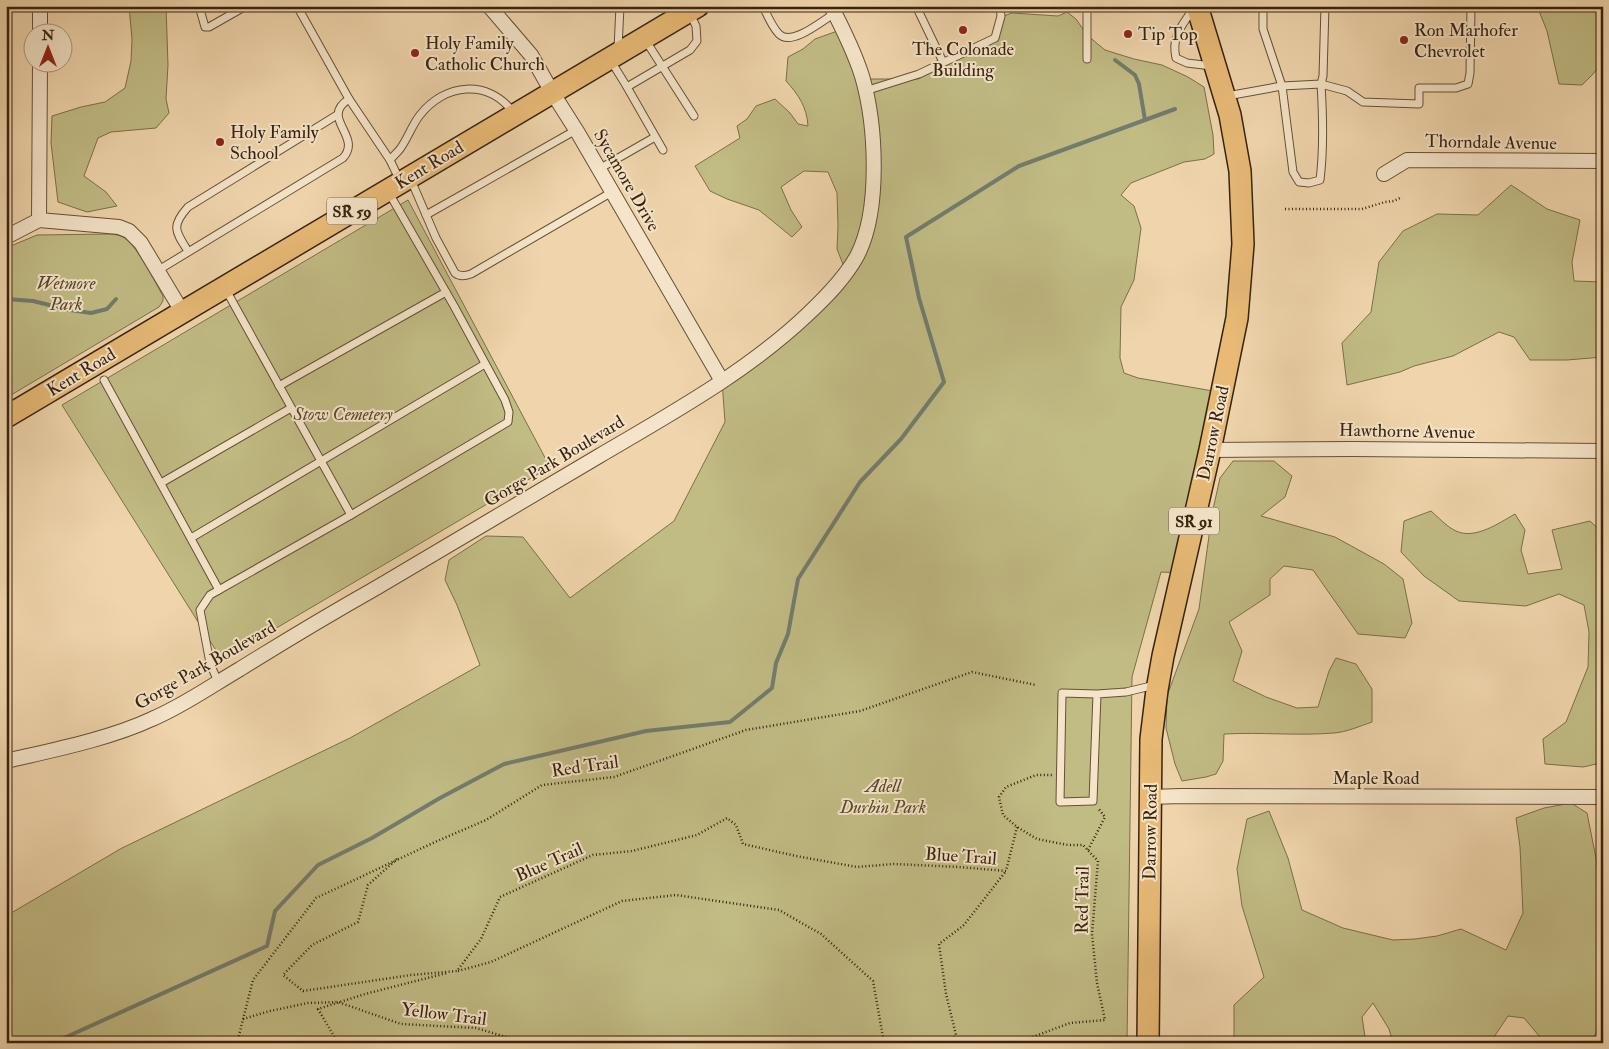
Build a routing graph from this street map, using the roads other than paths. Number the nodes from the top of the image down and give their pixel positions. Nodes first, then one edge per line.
1 (40, 6) edge
2 (199, 6) edge
3 (246, 6) edge
4 (297, 6) edge
5 (489, 6) edge
6 (620, 6) edge
7 (763, 6) edge
8 (916, 6) edge
9 (1000, 6) edge
10 (1089, 6) edge
11 (1196, 6) edge
12 (1263, 6) edge
13 (1325, 6) edge
14 (1471, 6) edge
15 (694, 9) edge
16 (833, 10) edge
17 (40, 22) edge
18 (645, 38) junction
19 (613, 57) junction
20 (1087, 59) dead end
21 (943, 62) junction
22 (662, 66) junction
23 (1215, 66) junction
24 (40, 72) edge
25 (1321, 84) junction
26 (1282, 86) junction
27 (627, 88) junction
28 (865, 91) junction
29 (552, 92) junction
30 (1224, 97) junction
31 (349, 99) junction
32 (515, 114) junction
33 (337, 115) junction
34 (694, 116) dead end
35 (576, 130) junction
36 (655, 136) junction
37 (662, 150) dead end
38 (390, 160) junction
39 (1603, 161) edge
40 (599, 169) junction
41 (1384, 174) dead end
42 (399, 183) junction
43 (612, 192) junction
44 (426, 215) junction
45 (39, 220) junction
46 (6, 237) edge
47 (188, 251) junction
48 (157, 271) junction
49 (224, 288) junction
50 (446, 292) junction
51 (183, 312) junction
52 (485, 364) junction
53 (104, 380) dead end
54 (722, 381) junction
55 (279, 386) junction
56 (291, 408) junction
57 (6, 417) edge
58 (1210, 450) junction
59 (1603, 451) edge
60 (321, 461) junction
61 (161, 483) junction
62 (351, 515) junction
63 (191, 538) junction
64 (219, 590) junction
65 (218, 682) junction
66 (1158, 684) junction
67 (1097, 694) junction
68 (6, 761) edge
69 (1150, 797) junction
70 (1603, 797) edge
71 (1148, 1043) edge

1 - 17 street
2 - 3 lane
4 - 31 lane
5 - 29 street, Sycamore Drive
6 - 19 lane
7 - 16 lane
8 - 21 lane
9 - 21 lane
10 - 20 lane
11 - 23 main road, Darrow Road / SR 91
11 - 23 lane
12 - 26 lane
13 - 25 lane
14 - 25 lane
15 - 18 main road, Kent Road / SR 59
15 - 22 lane
16 - 28 street, Gorge Park Boulevard
18 - 19 main road, Kent Road / SR 59
18 - 22 lane
19 - 27 lane
19 - 29 main road, Kent Road / SR 59
21 - 28 lane
22 - 27 lane
22 - 34 lane
23 - 30 main road, Darrow Road / SR 91
24 - 45 street
25 - 26 lane
25 - 26 lane
26 - 30 lane
27 - 36 lane
28 - 54 street, Gorge Park Boulevard
29 - 32 main road, Kent Road / SR 59
29 - 35 street, Sycamore Drive
30 - 58 main road, Darrow Road / SR 91
31 - 33 lane
31 - 38 lane
32 - 38 lane
32 - 42 main road, Kent Road / SR 59
33 - 47 lane
33 - 47 lane
35 - 40 street, Sycamore Drive
35 - 44 lane
36 - 37 lane
36 - 40 lane
38 - 42 lane
39 - 41 street, Thorndale Avenue
40 - 43 street, Sycamore Drive
42 - 44 lane
42 - 49 main road, Kent Road / SR 59
42 - 50 lane
43 - 44 lane
43 - 54 street, Sycamore Drive
45 - 46 street
45 - 48 street
47 - 48 lane
48 - 51 street
49 - 51 main road, Kent Road / SR 59
49 - 55 lane
50 - 52 lane
50 - 55 lane
51 - 57 main road, Kent Road / SR 59
52 - 60 lane
52 - 62 lane
53 - 61 lane
54 - 65 street, Gorge Park Boulevard
55 - 56 lane
56 - 60 lane
56 - 61 lane
58 - 59 street, Hawthorne Avenue
58 - 66 main road, Darrow Road / SR 91
60 - 62 lane
60 - 63 lane
61 - 63 lane
62 - 64 lane
63 - 64 lane
64 - 65 lane
65 - 68 street, Gorge Park Boulevard
66 - 67 lane
66 - 69 main road, Darrow Road / SR 91
67 - 67 lane
69 - 70 street, Maple Road
69 - 71 main road, Darrow Road / SR 91

